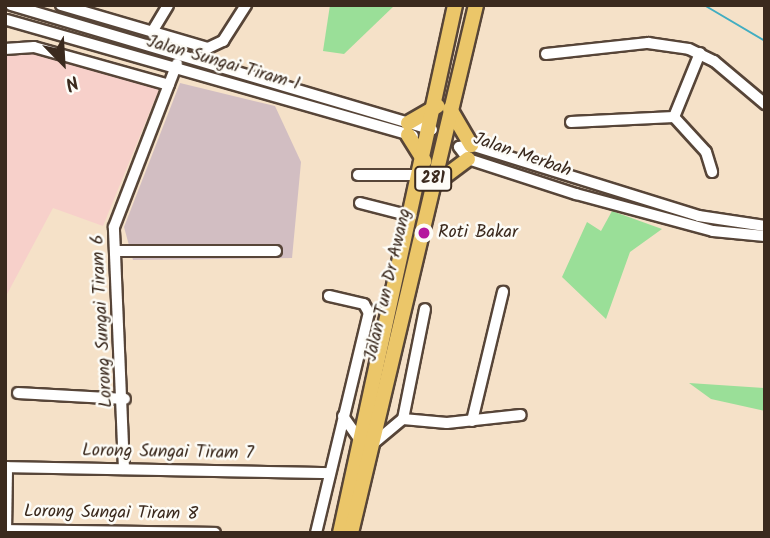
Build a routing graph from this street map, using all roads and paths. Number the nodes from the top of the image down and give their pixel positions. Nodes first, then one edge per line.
1 (11, 5) edge
2 (61, 5) edge
3 (168, 5) edge
4 (246, 5) edge
5 (455, 5) edge
6 (476, 5) edge
7 (88, 9) edge
8 (6, 21) edge
9 (152, 32) junction
10 (5, 49) edge
11 (43, 49) junction
12 (546, 54) dead end
13 (700, 54) junction
14 (38, 62) dead end
15 (177, 63) junction
16 (169, 85) junction
17 (765, 104) edge
18 (444, 107) junction
19 (674, 117) junction
20 (571, 122) dead end
21 (408, 129) junction
22 (430, 136) junction
23 (469, 152) junction
24 (422, 168) junction
25 (712, 172) dead end
26 (358, 175) dead end
27 (432, 186) junction
28 (360, 203) dead end
29 (411, 216) junction
30 (765, 226) edge
31 (765, 236) edge
32 (115, 251) junction
33 (276, 251) dead end
34 (503, 292) dead end
35 (329, 296) dead end
36 (425, 309) dead end
37 (18, 393) dead end
38 (125, 399) junction
39 (375, 408) junction
40 (521, 415) dead end
41 (344, 416) junction
42 (400, 421) junction
43 (472, 421) junction
44 (367, 443) junction
45 (6, 467) edge
46 (124, 469) junction
47 (330, 473) junction
48 (6, 531) edge
49 (215, 533) edge
50 (316, 533) edge
51 (340, 533) edge
52 (351, 533) edge

1 - 8 street
1 - 15 street, Jalan Sungai Tiram 1
2 - 7 street
3 - 9 street
4 - 9 street
5 - 18 main road, Jalan Tun Dr Awang / 281
6 - 18 main road, Jalan Tun Dr Awang / 281
7 - 9 street
8 - 15 street, Jalan Sungai Tiram 1
10 - 11 street
11 - 14 street
11 - 16 street
12 - 13 street
13 - 17 street
13 - 19 street
15 - 16 street, Lorong Sungai Tiram 6
15 - 21 street, Jalan Sungai Tiram 1
16 - 32 street, Lorong Sungai Tiram 6
18 - 21 main road
18 - 22 main road, Jalan Tun Dr Awang / 281
18 - 23 main road
18 - 27 main road, Jalan Tun Dr Awang / 281
19 - 20 street
19 - 25 street
21 - 22 street, Jalan Sungai Tiram 1
21 - 24 main road
22 - 24 main road, Jalan Tun Dr Awang / 281
23 - 27 main road
23 - 30 street, Jalan Merbah
23 - 31 street, Jalan Merbah
24 - 26 street
24 - 29 main road, Jalan Tun Dr Awang / 281
27 - 39 main road, Jalan Tun Dr Awang / 281
28 - 29 street
29 - 39 main road, Jalan Tun Dr Awang / 281
32 - 33 street
32 - 38 street, Lorong Sungai Tiram 6
34 - 43 street
35 - 41 street
36 - 42 street
37 - 38 street
38 - 46 street, Lorong Sungai Tiram 6
39 - 41 street
39 - 42 street
39 - 44 main road, Jalan Tun Dr Awang / 281
40 - 43 street
41 - 44 street
41 - 47 street
42 - 43 street
42 - 44 street
44 - 51 main road, Jalan Tun Dr Awang / 281
44 - 52 main road, Jalan Tun Dr Awang / 281
45 - 46 street, Lorong Sungai Tiram 7
45 - 48 street
46 - 47 street, Lorong Sungai Tiram 7
47 - 50 street
48 - 49 street, Lorong Sungai Tiram 8

